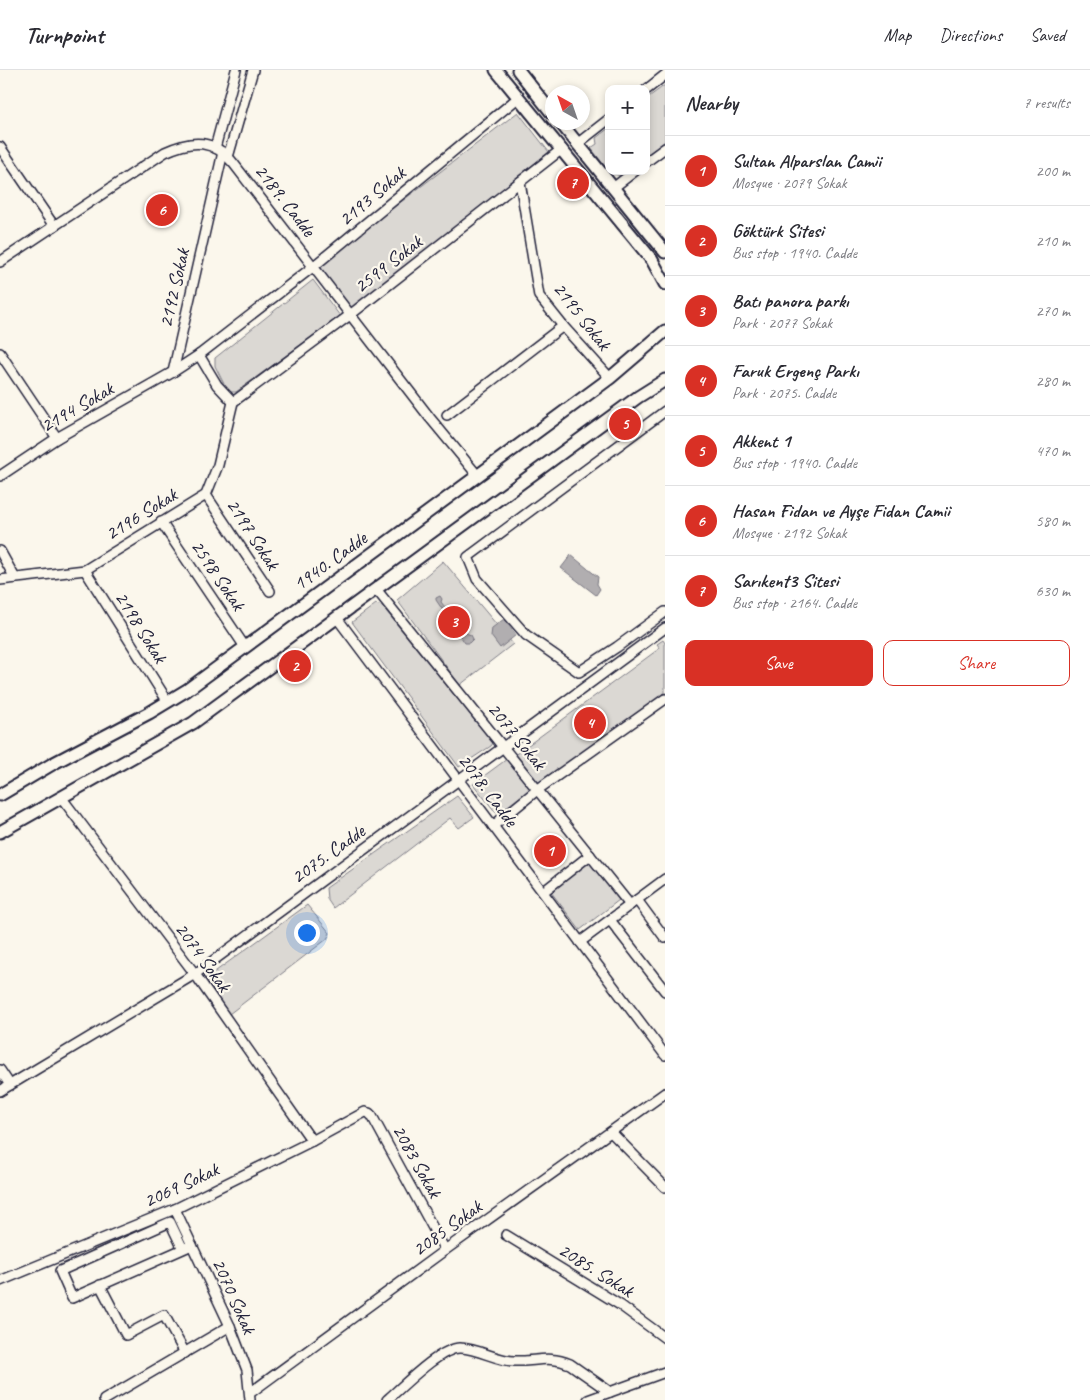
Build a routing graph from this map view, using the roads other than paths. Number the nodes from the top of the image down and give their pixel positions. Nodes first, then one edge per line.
1 (236, 70) edge
2 (253, 70) edge
3 (496, 70) edge
4 (518, 70) edge
5 (665, 75) edge
6 (650, 87) edge
7 (519, 97) junction
8 (545, 104) edge
9 (605, 122) edge
10 (566, 130) edge
11 (577, 144) junction
12 (0, 147) edge
13 (665, 148) edge
14 (562, 149) junction
15 (222, 152) junction
16 (650, 159) edge
17 (630, 175) edge
18 (520, 182) junction
19 (613, 188) junction
20 (54, 226) junction
21 (665, 252) edge
22 (0, 262) edge
23 (314, 266) junction
24 (665, 284) edge
25 (350, 316) junction
26 (563, 326) junction
27 (665, 331) edge
28 (0, 354) edge
29 (199, 355) junction
30 (173, 372) junction
31 (610, 378) junction
32 (665, 380) edge
33 (233, 402) junction
34 (665, 411) edge
35 (447, 415) dead end
36 (57, 438) junction
37 (0, 476) edge
38 (478, 476) junction
39 (206, 495) junction
40 (161, 522) junction
41 (0, 551) edge
42 (85, 570) junction
43 (15, 578) junction
44 (0, 580) edge
45 (376, 589) junction
46 (270, 592) dead end
47 (665, 612) edge
48 (337, 618) junction
49 (664, 631) edge
50 (245, 647) junction
51 (665, 698) edge
52 (168, 702) junction
53 (504, 748) junction
54 (459, 780) junction
55 (537, 790) junction
56 (0, 795) edge
57 (60, 797) junction
58 (493, 826) junction
59 (0, 832) edge
60 (590, 855) junction
61 (664, 882) edge
62 (543, 892) junction
63 (633, 903) junction
64 (610, 920) junction
65 (665, 938) edge
66 (580, 942) junction
67 (195, 974) junction
68 (665, 991) edge
69 (665, 1054) edge
70 (0, 1070) edge
71 (10, 1085) junction
72 (0, 1091) edge
73 (665, 1093) edge
74 (372, 1116) joint
75 (611, 1132) junction
76 (312, 1141) junction
77 (665, 1187) edge
78 (176, 1209) junction
79 (506, 1234) dead end
80 (192, 1245) junction
81 (183, 1249) junction
82 (445, 1250) junction
83 (0, 1281) edge
84 (100, 1286) junction
85 (230, 1326) junction
86 (665, 1338) edge
87 (185, 1353) junction
88 (665, 1372) edge
89 (610, 1392) junction
90 (250, 1396) edge
91 (104, 1400) edge
92 (387, 1400) edge
93 (588, 1400) edge

1 - 15 street, 2192 Sokak
2 - 15 street, 2192 Sokak
3 - 7 main road
4 - 8 main road
5 - 6 street
7 - 14 main road
7 - 23 street, 2193 Sokak
9 - 11 street
10 - 11 main road
11 - 19 main road
12 - 20 street
13 - 16 street
14 - 18 street, 2599 Sokak
14 - 24 main road
15 - 20 street
15 - 23 street, 2189. Cadde
15 - 30 street, 2192 Sokak
17 - 19 street
18 - 25 street, 2599 Sokak
18 - 26 street, 2195 Sokak
19 - 21 main road
20 - 22 street
23 - 25 street, 2189. Cadde
23 - 29 street, 2193 Sokak
25 - 33 street, 2599 Sokak
25 - 38 street, 2189. Cadde
26 - 31 street, 2195 Sokak
26 - 35 street
27 - 31 main road, 1940. Cadde
28 - 36 street
29 - 30 street, 2193 Sokak
29 - 33 street
30 - 36 street, 2194 Sokak
31 - 38 main road, 1940. Cadde
32 - 45 main road
33 - 39 street, 2196 Sokak
34 - 47 street
36 - 37 street, 2194 Sokak
38 - 50 main road, 1940. Cadde
39 - 40 street, 2196 Sokak
39 - 46 street, 2197 Sokak
40 - 42 street, 2196 Sokak
40 - 50 street, 2598 Sokak
41 - 43 street
42 - 43 street, 2196 Sokak
42 - 52 street, 2198 Sokak
43 - 44 street, 2196 Sokak
45 - 48 main road
45 - 53 street, 2077 Sokak
48 - 54 street, 2078. Cadde
48 - 57 main road
49 - 53 street, 2075. Cadde
50 - 52 main road, 1940. Cadde
51 - 55 street
52 - 56 main road, 1940. Cadde
53 - 54 street, 2075. Cadde
53 - 55 street, 2077 Sokak
54 - 58 street, 2078. Cadde
54 - 67 street, 2075. Cadde
55 - 58 street
55 - 60 street, 2077 Sokak
57 - 59 main road
57 - 67 street, 2074 Sokak
58 - 62 street, 2078. Cadde
60 - 62 street
60 - 63 street, 2077 Sokak
61 - 63 street
62 - 66 street, 2078. Cadde
63 - 64 street
63 - 65 street, 2077 Sokak
64 - 66 street
64 - 68 street
66 - 69 street, 2078. Cadde
67 - 71 street, 2075. Cadde
67 - 76 street, 2074 Sokak
70 - 71 street
71 - 72 street, 2075. Cadde
73 - 75 street, 2085 Sokak
74 - 76 street, 2069 Sokak
74 - 82 street, 2083 Sokak
75 - 77 street
75 - 82 street, 2085 Sokak
76 - 78 street, 2069 Sokak
78 - 80 street, 2070 Sokak
78 - 83 street, 2069 Sokak
79 - 86 street, 2085. Sokak
80 - 81 street
80 - 85 street, 2070 Sokak
81 - 84 street
81 - 84 street
82 - 90 street, 2085 Sokak
84 - 87 street
85 - 87 street
85 - 90 street, 2070 Sokak
87 - 91 street
88 - 89 street
89 - 92 street
89 - 93 street

